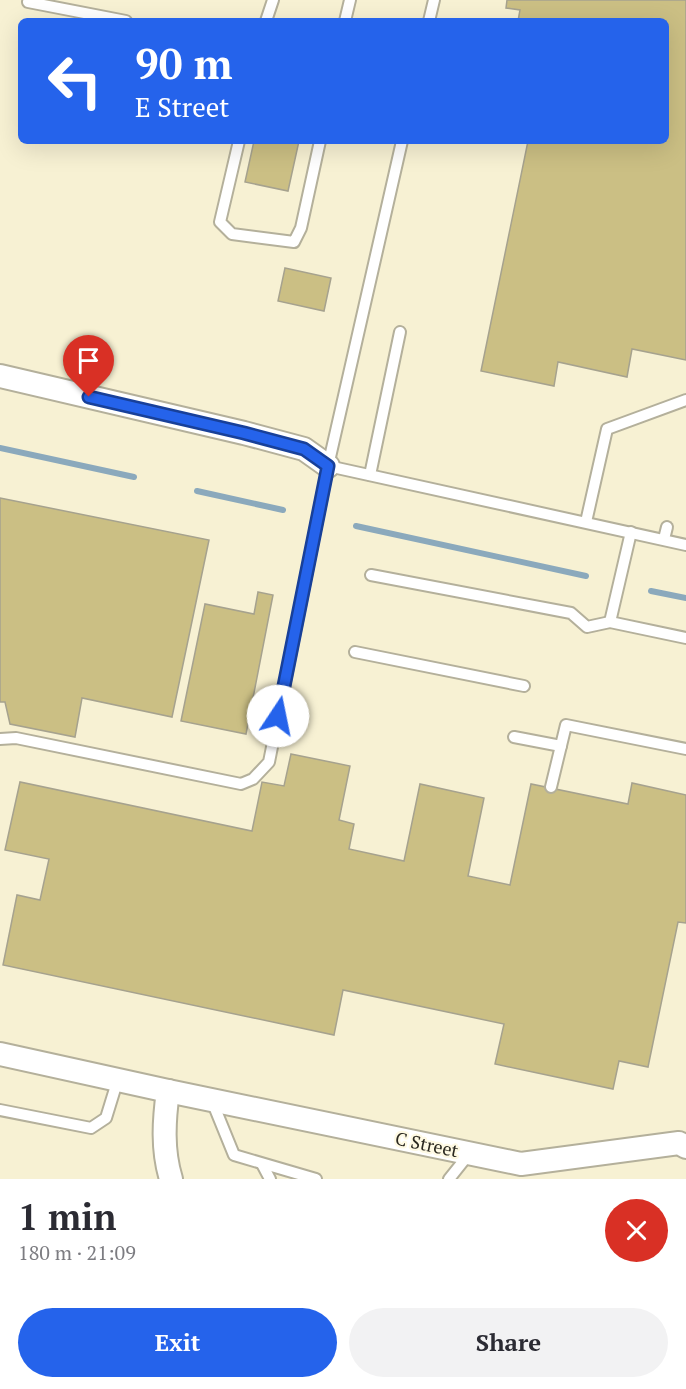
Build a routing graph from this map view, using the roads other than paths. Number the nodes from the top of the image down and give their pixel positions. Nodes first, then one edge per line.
1 (273, 0) edge
2 (350, 0) edge
3 (434, 0) edge
4 (28, 2) dead end
5 (111, 18) edge
6 (267, 18) edge
7 (346, 18) edge
8 (430, 18) edge
9 (238, 144) edge
10 (319, 144) edge
11 (401, 144) edge
12 (400, 332) dead end
13 (0, 376) edge
14 (686, 400) edge
15 (328, 466) junction
16 (370, 475) junction
17 (586, 522) junction
18 (667, 527) dead end
19 (631, 532) junction
20 (664, 539) junction
21 (686, 545) edge
22 (371, 575) dead end
23 (610, 622) junction
24 (686, 638) edge
25 (355, 652) dead end
26 (524, 686) dead end
27 (514, 737) dead end
28 (0, 739) edge
29 (561, 746) junction
30 (686, 749) edge
31 (551, 788) dead end
32 (0, 1054) edge
33 (118, 1079) junction
34 (168, 1091) junction
35 (212, 1100) junction
36 (0, 1110) edge
37 (686, 1147) edge
38 (470, 1153) junction
39 (262, 1164) junction
40 (171, 1179) edge
41 (270, 1179) edge
42 (316, 1179) edge
43 (449, 1179) edge

1 - 6 lane
2 - 7 lane
3 - 8 lane
4 - 5 lane
9 - 10 lane
11 - 15 lane
12 - 16 lane
13 - 15 street
14 - 17 lane
15 - 16 lane
15 - 28 lane
16 - 17 lane
17 - 19 lane
18 - 20 lane
19 - 20 lane
19 - 23 lane
20 - 21 lane
22 - 23 lane
23 - 24 lane
25 - 26 lane
27 - 29 lane
29 - 30 lane
29 - 31 lane
32 - 33 street, C Street
33 - 34 street, C Street
33 - 36 lane
34 - 35 street, C Street
34 - 40 street
35 - 38 street, C Street
35 - 39 lane
37 - 38 street, C Street
38 - 43 lane
39 - 41 lane
39 - 42 lane

